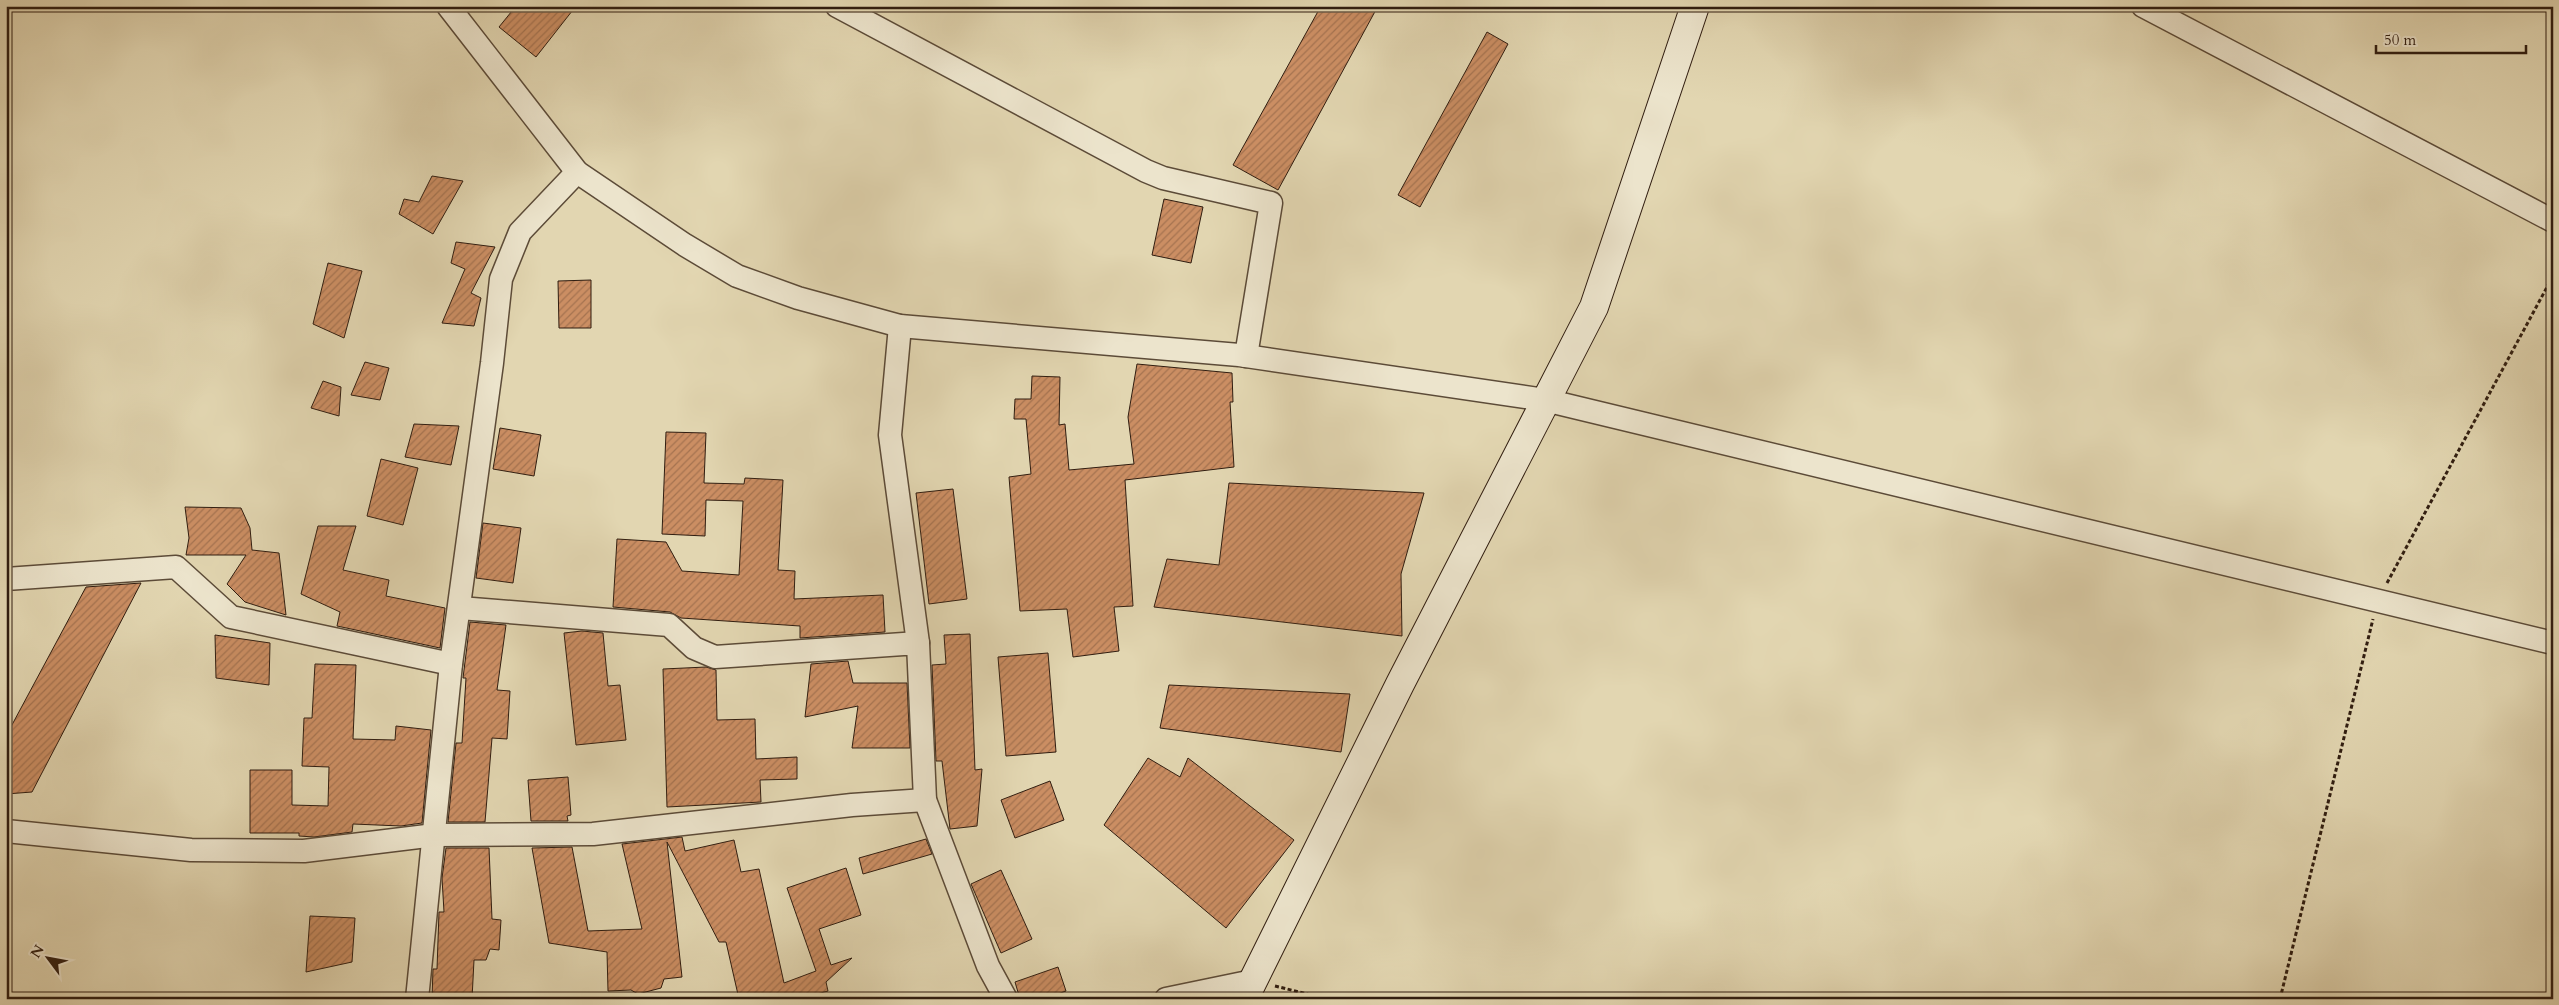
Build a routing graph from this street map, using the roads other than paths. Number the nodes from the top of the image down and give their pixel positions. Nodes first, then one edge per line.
1 (448, 6) edge
2 (837, 6) edge
3 (1695, 6) edge
4 (2143, 6) edge
5 (577, 172) junction
6 (2553, 221) edge
7 (900, 326) junction
8 (1246, 356) junction
9 (1545, 400) junction
10 (6, 579) edge
11 (460, 608) junction
12 (918, 643) junction
13 (2553, 643) edge
14 (451, 664) junction
15 (925, 800) junction
16 (6, 831) edge
17 (435, 835) junction
18 (1248, 990) edge
19 (417, 999) edge
20 (1006, 999) edge
21 (1166, 999) edge

1 - 5 street
2 - 8 street
3 - 9 street
4 - 6 street
5 - 7 street
5 - 11 street
7 - 8 street
7 - 12 street
8 - 9 street
9 - 13 street
9 - 18 street
10 - 14 street
11 - 12 street
11 - 14 street
12 - 15 street
14 - 17 street
15 - 17 street
15 - 20 street
16 - 17 street
17 - 19 street
18 - 21 street

